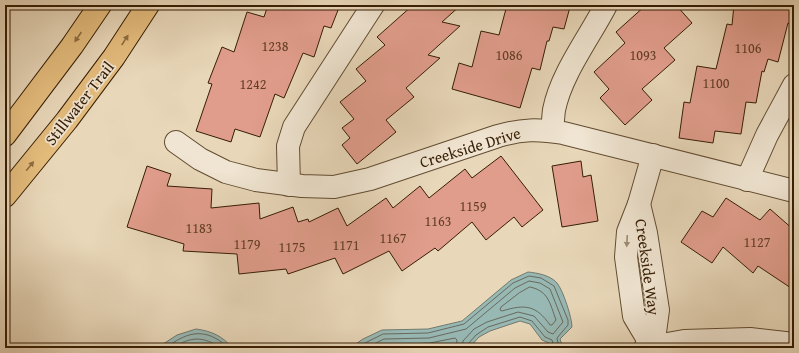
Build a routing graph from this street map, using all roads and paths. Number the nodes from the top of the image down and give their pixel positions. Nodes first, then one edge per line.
1 (100, 5) edge
2 (148, 5) edge
3 (373, 5) edge
4 (606, 5) edge
5 (794, 85) edge
6 (552, 131) junction
7 (5, 135) edge
8 (176, 142) dead end
9 (653, 155) junction
10 (747, 180) junction
11 (289, 185) junction
12 (794, 191) edge
13 (5, 196) edge
14 (794, 344) edge
15 (650, 348) edge

1 -> 7 main road
13 -> 2 main road, Stillwater Trail
3 - 11 street
4 - 6 street
5 - 10 street
6 - 9 street, Creekside Drive
6 - 11 street, Creekside Drive
8 - 11 street, Creekside Drive
9 - 10 street, Creekside Drive
9 - 15 street, Creekside Way
10 - 12 street, Creekside Drive
14 - 15 street

